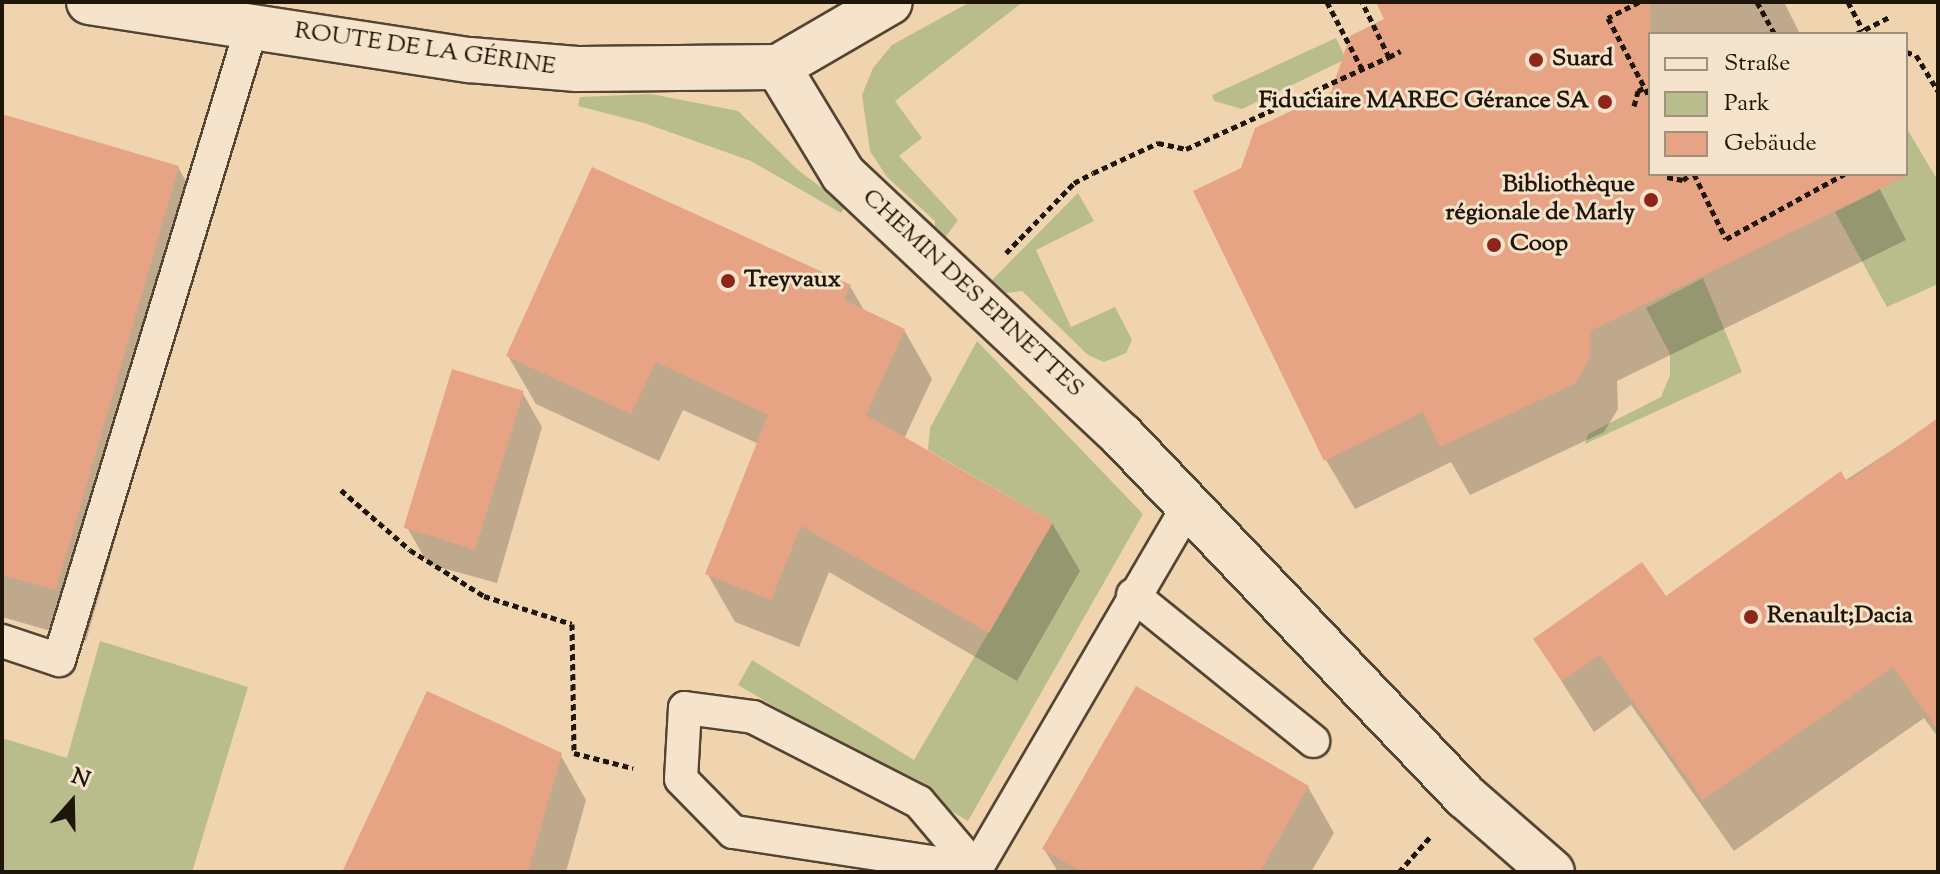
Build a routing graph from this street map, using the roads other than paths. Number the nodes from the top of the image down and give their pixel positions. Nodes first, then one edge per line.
1 (89, 2) edge
2 (890, 2) edge
3 (252, 26) junction
4 (778, 67) junction
5 (1189, 504) junction
6 (1133, 595) junction
7 (2, 641) edge
8 (1313, 741) dead end
9 (977, 871) edge
10 (1552, 872) edge

1 - 3 street, ROUTE DE LA GÉRINE
2 - 4 street, ROUTE DE LA GÉRINE
3 - 4 street, ROUTE DE LA GÉRINE
3 - 7 lane
4 - 5 street, CHEMIN DES EPINETTES
5 - 6 lane
5 - 10 street, CHEMIN DES EPINETTES
6 - 8 lane
6 - 9 lane
9 - 9 lane

